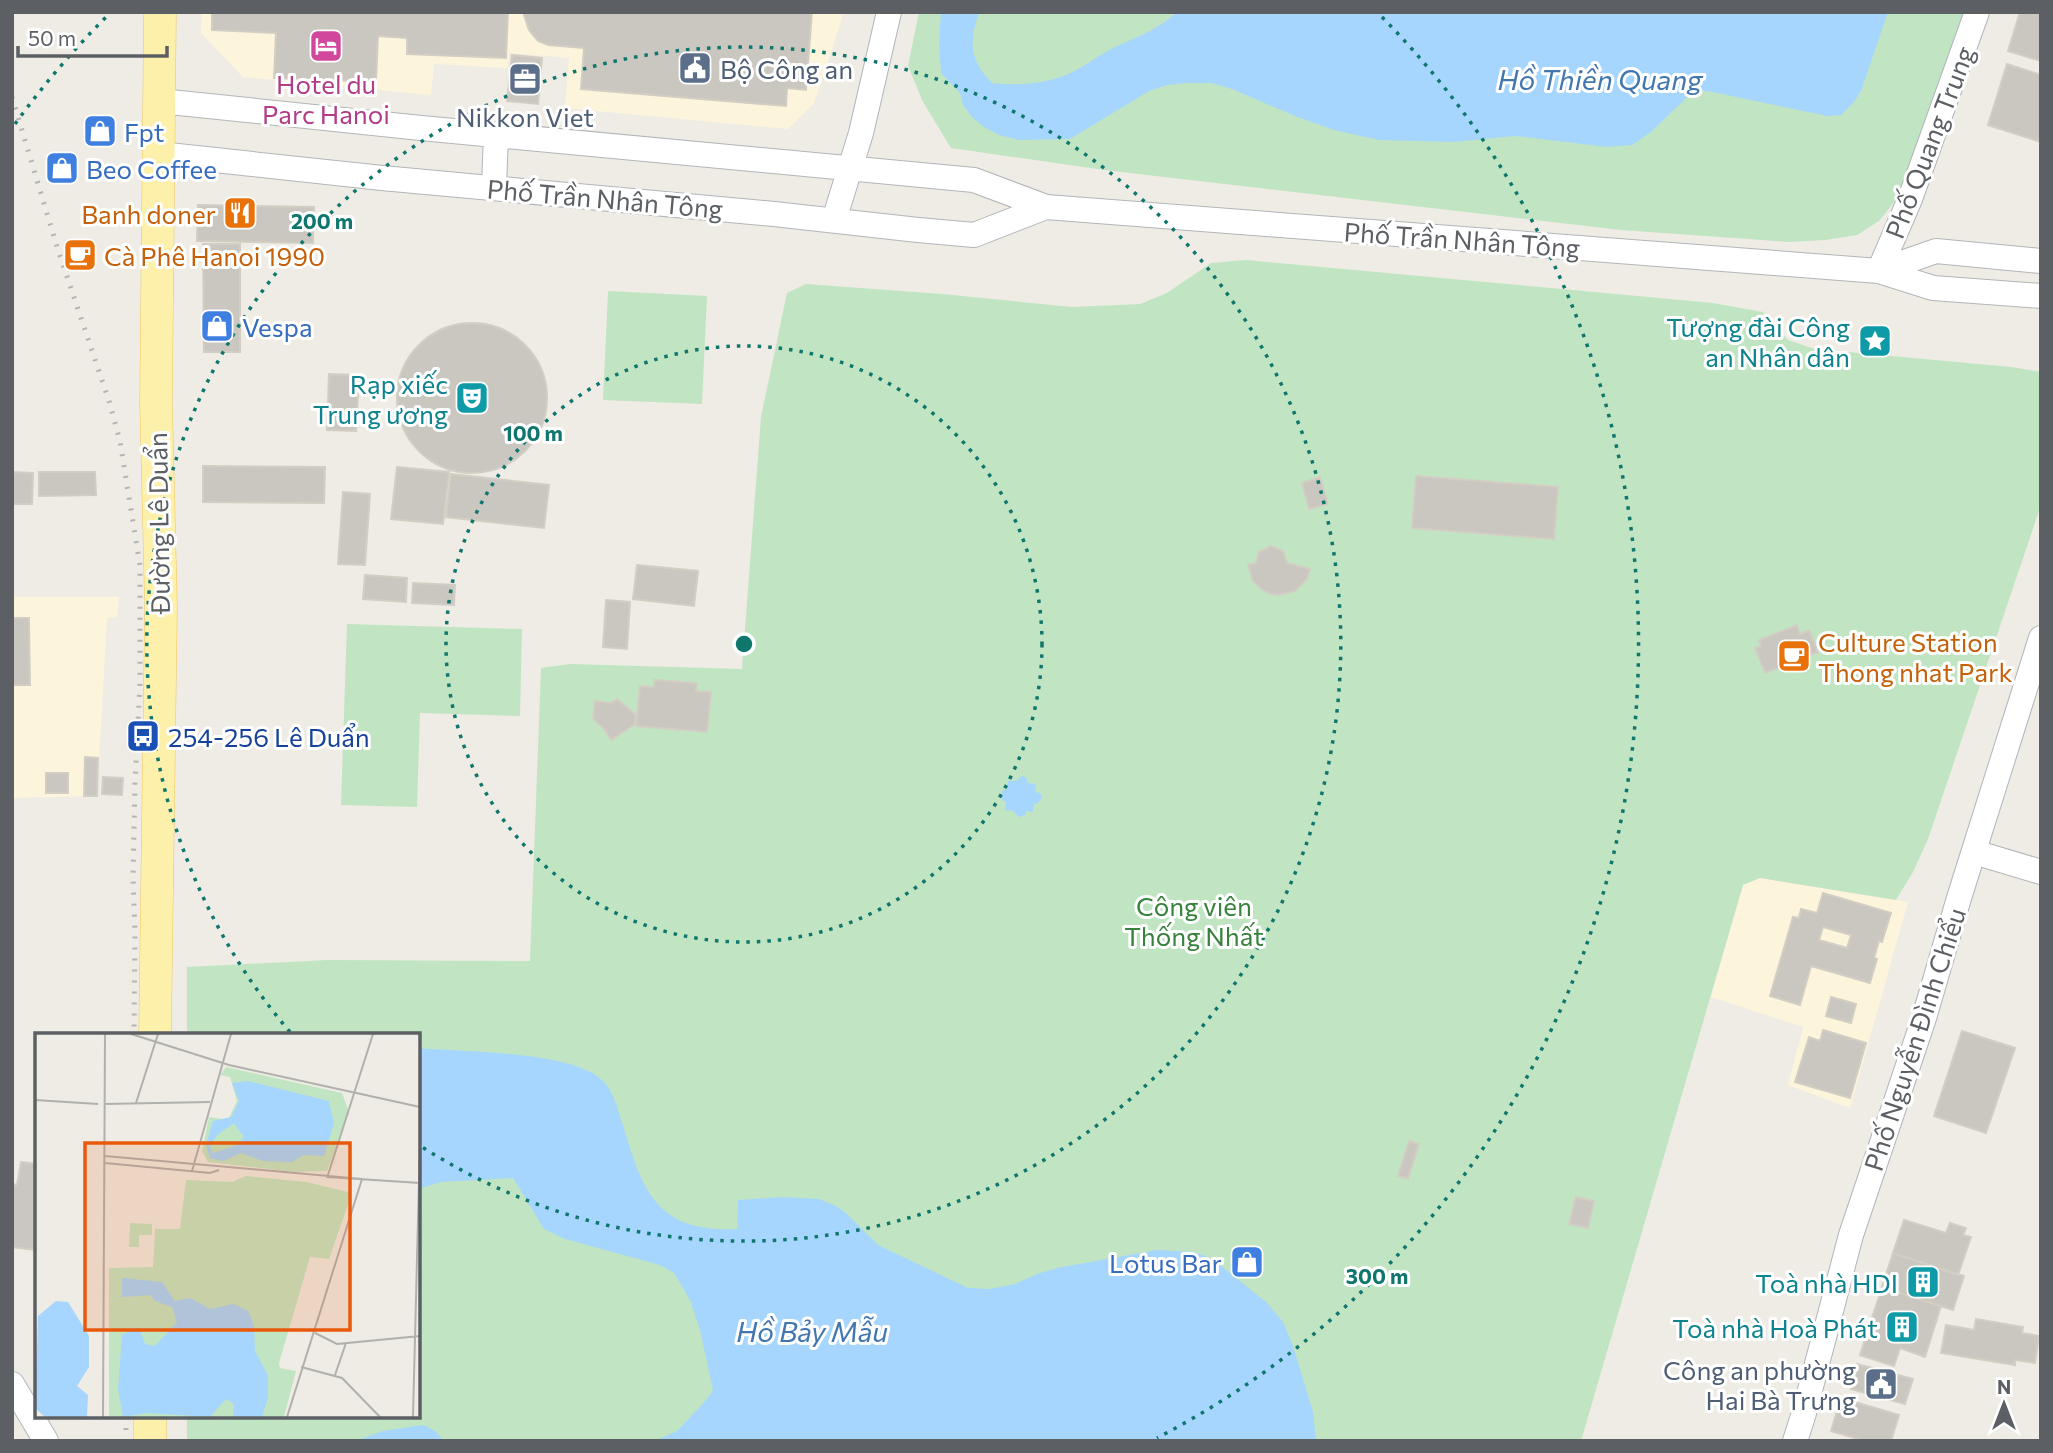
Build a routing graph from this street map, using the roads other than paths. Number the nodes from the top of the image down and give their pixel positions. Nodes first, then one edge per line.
1 (160, 12) edge
2 (889, 12) edge
3 (1978, 12) edge
4 (160, 101) junction
5 (496, 134) junction
6 (159, 155) junction
7 (849, 169) junction
8 (494, 187) junction
9 (1045, 207) junction
10 (834, 220) junction
11 (2041, 261) edge
12 (1879, 271) junction
13 (2041, 296) edge
14 (2041, 638) edge
15 (1974, 852) junction
16 (2041, 872) edge
17 (155, 1033) edge
18 (12, 1384) edge
19 (150, 1418) edge
20 (46, 1441) edge
21 (150, 1441) edge
22 (1795, 1441) edge

1 - 4 main road, Đường Lê Duẩn
2 - 7 street
3 - 12 street, Phố Quang Trung
4 - 5 street, Phố Trần Nhân Tông
4 - 6 main road, Đường Lê Duẩn
5 - 7 street, Phố Trần Nhân Tông
5 - 8 street
6 - 8 street, Phố Trần Nhân Tông
6 - 17 main road, Đường Lê Duẩn
7 - 9 street, Phố Trần Nhân Tông
7 - 10 street
8 - 10 street, Phố Trần Nhân Tông
9 - 10 street, Phố Trần Nhân Tông
9 - 12 street, Phố Trần Nhân Tông
11 - 12 street, Phố Trần Nhân Tông
12 - 13 street, Phố Trần Nhân Tông
14 - 15 street, Phố Nguyễn Đình Chiểu
15 - 16 street
15 - 22 street, Phố Nguyễn Đình Chiểu
18 - 20 street
19 - 21 main road

